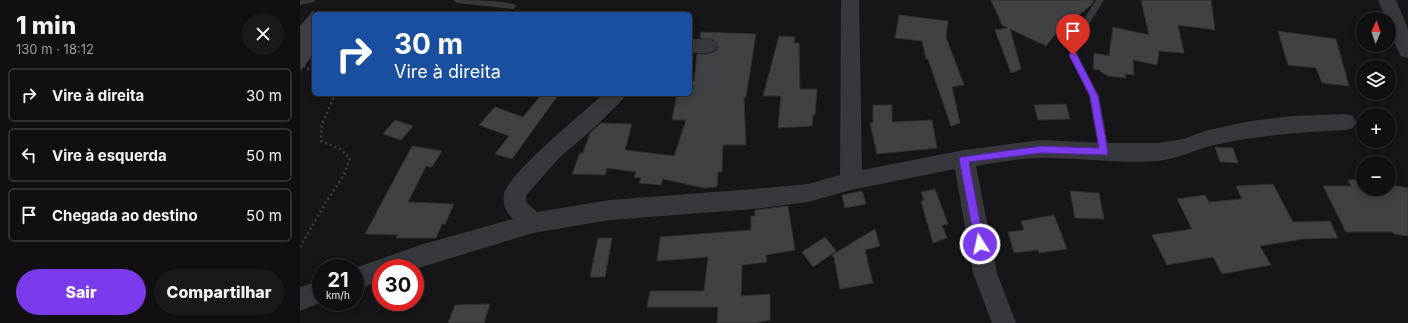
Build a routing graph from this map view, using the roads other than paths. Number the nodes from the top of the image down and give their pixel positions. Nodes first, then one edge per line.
1 (311, 0) edge
2 (457, 0) edge
3 (850, 0) edge
4 (1100, 0) edge
5 (1387, 0) edge
6 (300, 2) edge
7 (516, 3) edge
8 (509, 12) edge
9 (1408, 51) edge
10 (614, 96) edge
11 (1346, 122) dead end
12 (1104, 152) junction
13 (964, 159) junction
14 (851, 181) junction
15 (533, 223) junction
16 (412, 259) edge
17 (312, 294) edge
18 (300, 299) edge
19 (1004, 323) edge

1 - 6 lane
2 - 7 lane
3 - 14 street
4 - 12 lane
5 - 9 street
7 - 8 lane
10 - 15 street
11 - 12 street
12 - 13 street
13 - 14 street
13 - 19 street
14 - 15 street
15 - 16 street
17 - 18 street

